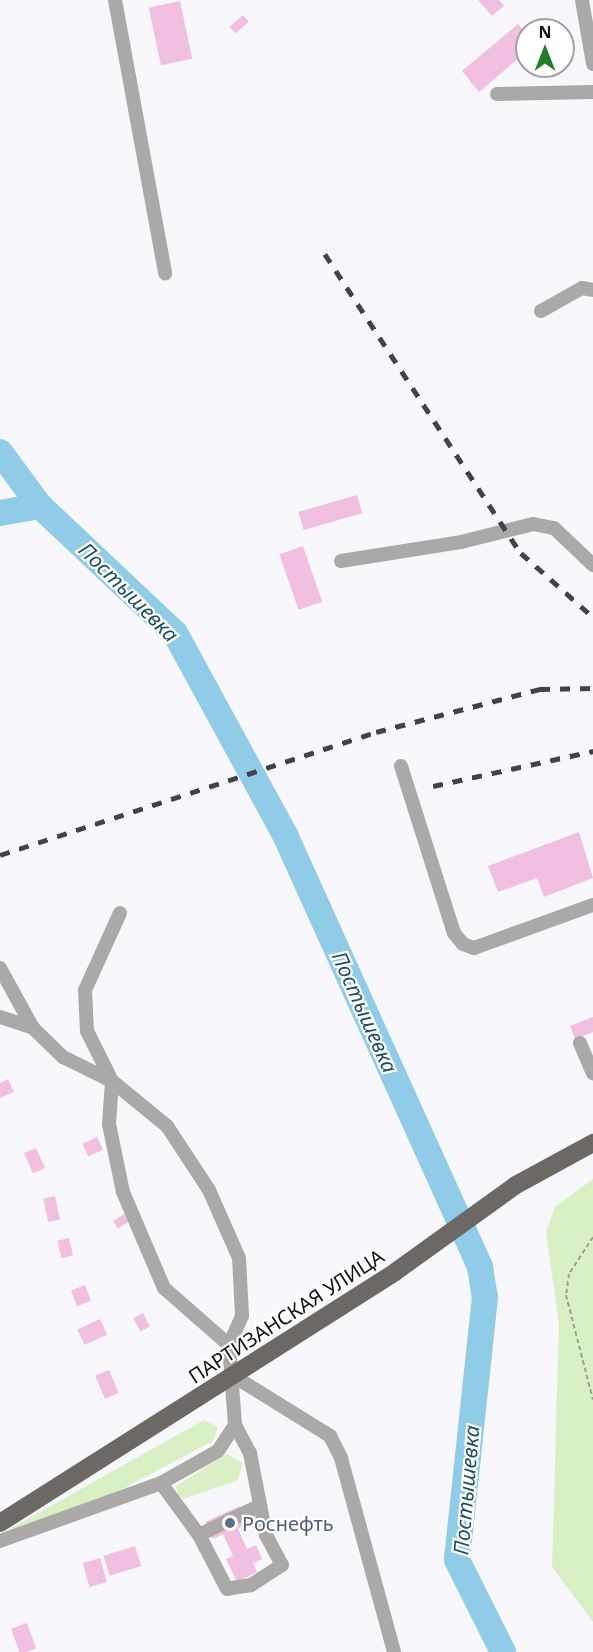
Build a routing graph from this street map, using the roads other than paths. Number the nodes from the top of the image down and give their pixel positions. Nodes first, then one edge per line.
1 (115, 0) edge
2 (582, 0) edge
3 (592, 55) edge
4 (593, 92) edge
5 (497, 94) dead end
6 (165, 273) dead end
7 (593, 290) edge
8 (542, 310) dead end
9 (341, 561) dead end
10 (593, 565) edge
11 (401, 766) dead end
12 (593, 905) edge
13 (120, 913) dead end
14 (0, 968) edge
15 (0, 1017) edge
16 (33, 1028) junction
17 (580, 1043) dead end
18 (593, 1073) edge
19 (112, 1082) junction
20 (593, 1143) edge
21 (229, 1345) junction
22 (235, 1377) junction
23 (235, 1425) junction
24 (161, 1483) junction
25 (257, 1507) junction
26 (0, 1523) edge
27 (200, 1535) junction
28 (0, 1541) edge
29 (394, 1652) edge

1 - 6 street
2 - 3 street
4 - 5 street
7 - 8 street
9 - 10 street
11 - 12 street
13 - 19 street
14 - 16 street
15 - 16 street
16 - 19 street
17 - 18 street
19 - 21 street
19 - 21 street
20 - 22 main road, ПАРТИЗАНСКАЯ УЛИЦА
21 - 22 street
22 - 23 street
22 - 26 main road, ПАРТИЗАНСКАЯ УЛИЦА
22 - 29 street
23 - 24 street
23 - 25 street
24 - 27 street
24 - 28 street
25 - 27 street
25 - 27 street

